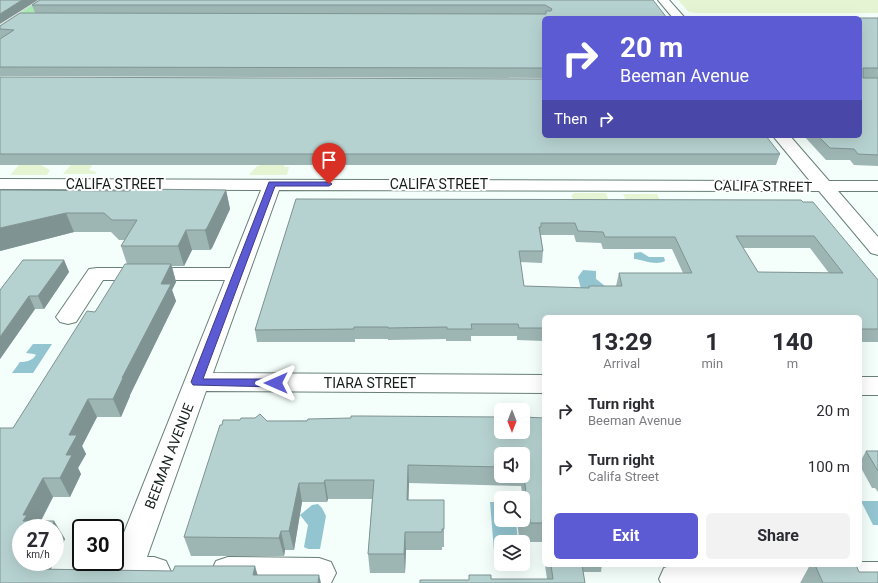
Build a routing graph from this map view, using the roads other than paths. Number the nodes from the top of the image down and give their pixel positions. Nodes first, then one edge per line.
1 (47, 0) edge
2 (663, 0) edge
3 (677, 16) edge
4 (19, 18) junction
5 (43, 18) edge
6 (0, 31) edge
7 (783, 138) edge
8 (0, 184) edge
9 (272, 184) junction
10 (878, 186) edge
11 (825, 187) junction
12 (878, 249) edge
13 (238, 274) junction
14 (68, 317) dead end
15 (197, 382) junction
16 (542, 384) edge
17 (862, 386) edge
18 (878, 386) edge
19 (319, 573) edge
20 (878, 578) edge
21 (676, 579) dead end

1 - 4 main road
2 - 3 street
4 - 5 street
4 - 6 main road
7 - 11 street
8 - 9 street, CALIFA STREET
9 - 11 street, CALIFA STREET
9 - 13 street, BEEMAN AVENUE
10 - 11 street, CALIFA STREET
11 - 12 street
13 - 14 street
13 - 15 street, BEEMAN AVENUE
15 - 16 street, TIARA STREET
15 - 19 street, BEEMAN AVENUE
17 - 18 street
20 - 21 street

